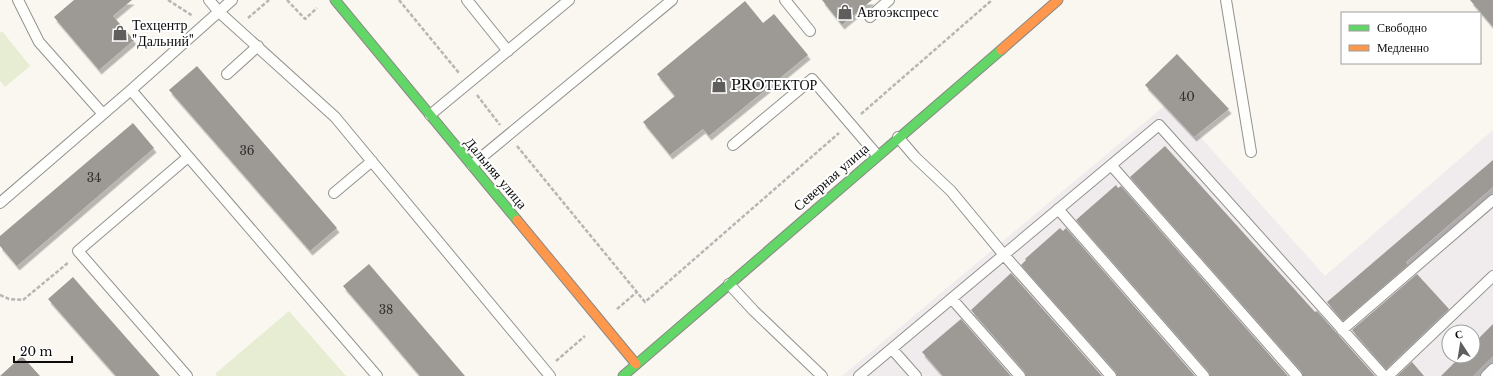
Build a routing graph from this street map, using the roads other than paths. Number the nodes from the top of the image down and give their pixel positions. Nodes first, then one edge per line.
1 (18, 0) edge
2 (209, 0) edge
3 (232, 0) edge
4 (336, 0) edge
5 (467, 0) edge
6 (569, 0) edge
7 (672, 0) edge
8 (784, 0) edge
9 (889, 0) edge
10 (1058, 0) edge
11 (1226, 0) edge
12 (219, 12) junction
13 (870, 17) dead end
14 (810, 31) dead end
15 (258, 46) junction
16 (508, 51) junction
17 (227, 74) dead end
18 (131, 90) junction
19 (104, 114) junction
20 (430, 115) junction
21 (898, 138) junction
22 (733, 144) dead end
23 (1252, 152) dead end
24 (877, 155) junction
25 (188, 157) junction
26 (372, 161) junction
27 (472, 165) junction
28 (1111, 165) junction
29 (334, 193) dead end
30 (1493, 200) edge
31 (0, 203) edge
32 (1058, 209) junction
33 (1004, 254) junction
34 (1493, 276) edge
35 (728, 284) junction
36 (952, 299) junction
37 (1342, 330) junction
38 (892, 349) junction
39 (636, 364) junction
40 (1493, 369) edge
41 (547, 373) edge
42 (187, 376) edge
43 (377, 376) edge
44 (623, 376) edge
45 (822, 376) edge
46 (859, 376) edge
47 (916, 376) edge
48 (1020, 376) edge
49 (1111, 376) edge
50 (1204, 376) edge
51 (1297, 376) edge
52 (1384, 376) edge
53 (1388, 376) edge
54 (1486, 376) edge

1 - 19 lane
2 - 12 lane
3 - 12 lane
4 - 20 street, Дальняя улица
5 - 16 lane
6 - 16 lane
7 - 27 lane
8 - 14 lane
9 - 13 lane
10 - 21 street, Северная улица
11 - 23 lane
12 - 15 lane
12 - 18 lane
15 - 17 lane
15 - 26 lane
16 - 20 lane
18 - 19 lane
18 - 25 lane
19 - 31 lane
20 - 27 street, Дальняя улица
21 - 24 street, Северная улица
21 - 33 lane
22 - 24 lane
24 - 35 street, Северная улица
25 - 42 lane
25 - 43 lane
26 - 29 lane
26 - 41 lane
27 - 39 street, Дальняя улица
28 - 32 lane
28 - 37 lane
28 - 51 lane
30 - 37 lane
32 - 33 lane
32 - 50 lane
33 - 36 lane
33 - 49 lane
34 - 53 lane
35 - 39 street, Северная улица
35 - 45 lane
36 - 38 lane
36 - 48 lane
37 - 52 lane
38 - 46 lane
38 - 47 lane
39 - 44 street, Северная улица
40 - 54 lane

